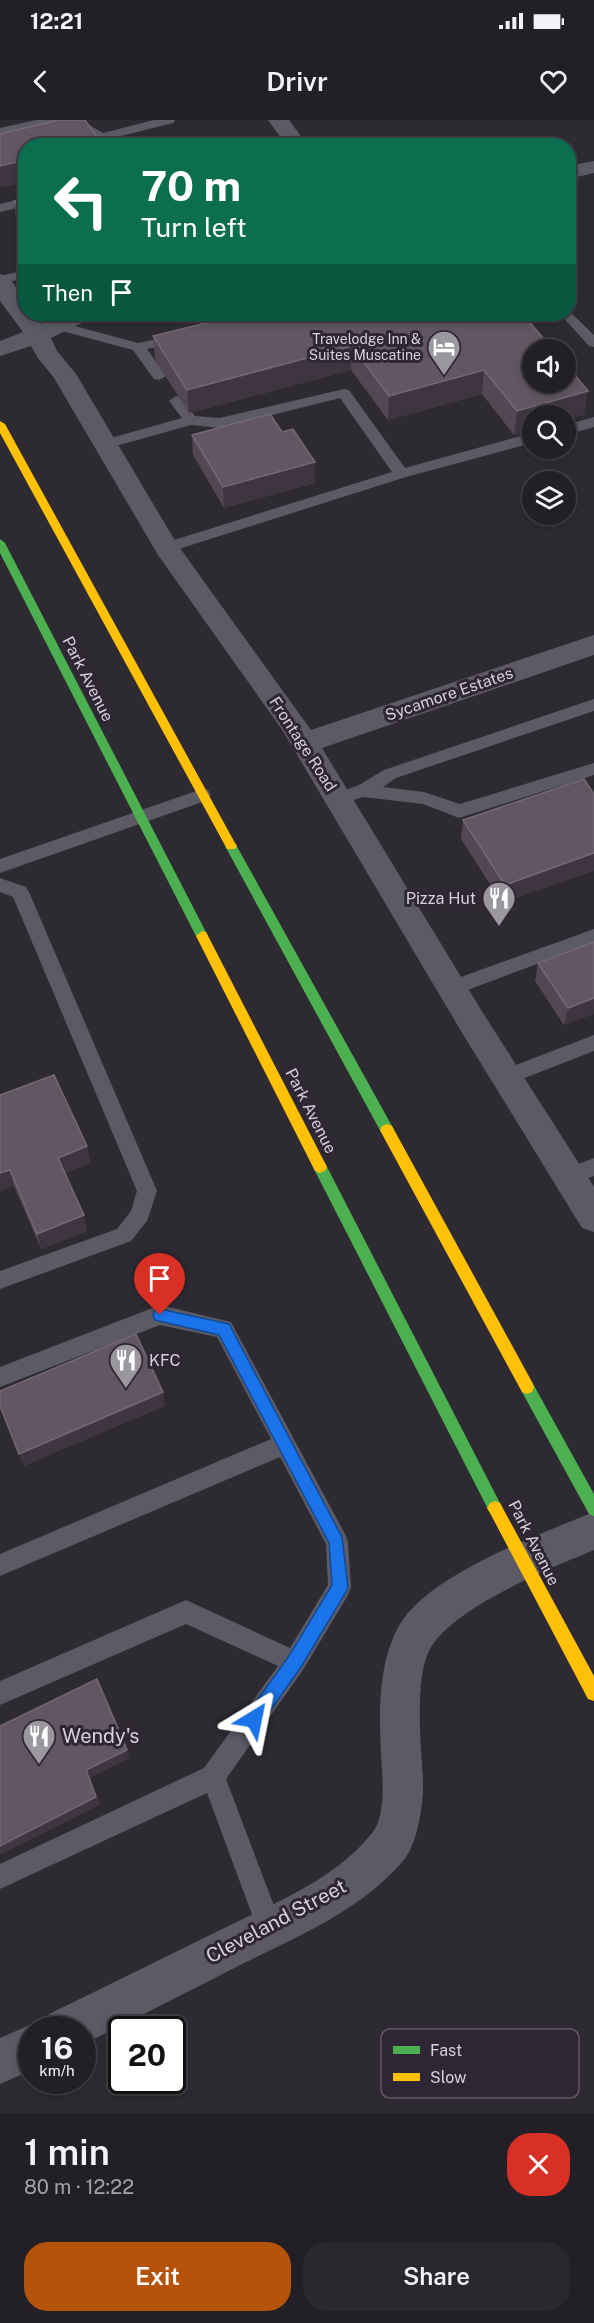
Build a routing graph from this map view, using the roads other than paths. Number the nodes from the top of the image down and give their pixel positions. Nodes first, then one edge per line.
1 (52, 120) edge
2 (71, 120) edge
3 (169, 120) edge
4 (278, 120) edge
5 (0, 132) edge
6 (292, 138) edge
7 (594, 167) edge
8 (576, 171) edge
9 (18, 204) edge
10 (0, 208) edge
11 (18, 276) edge
12 (0, 280) edge
13 (18, 309) edge
14 (34, 321) edge
15 (67, 321) edge
16 (574, 321) edge
17 (47, 330) junction
18 (193, 334) edge
19 (594, 343) edge
20 (138, 347) junction
21 (0, 349) edge
22 (159, 376) edge
23 (176, 400) edge
24 (191, 420) junction
25 (594, 422) edge
26 (0, 424) edge
27 (576, 427) edge
28 (522, 441) edge
29 (105, 444) junction
30 (401, 474) junction
31 (0, 543) edge
32 (166, 548) junction
33 (594, 645) edge
34 (594, 705) edge
35 (304, 743) junction
36 (594, 769) edge
37 (202, 795) junction
38 (351, 795) junction
39 (140, 816) junction
40 (0, 866) edge
41 (0, 885) edge
42 (594, 936) edge
43 (451, 988) junction
44 (594, 1043) edge
45 (507, 1077) junction
46 (581, 1172) edge
47 (594, 1217) edge
48 (0, 1280) edge
49 (0, 1377) edge
50 (285, 1444) junction
51 (594, 1509) edge
52 (594, 1531) edge
53 (522, 1560) junction
54 (0, 1565) edge
55 (295, 1662) junction
56 (0, 1693) edge
57 (594, 1693) edge
58 (213, 1777) junction
59 (0, 1877) edge
60 (269, 1927) junction
61 (92, 2016) edge
62 (18, 2053) edge
63 (0, 2062) edge

1 - 5 lane
2 - 3 lane
4 - 6 street
7 - 8 street
9 - 10 lane
11 - 12 lane
12 - 13 street, Frontage Road
14 - 17 street, Frontage Road
15 - 17 street
16 - 19 lane
17 - 20 lane
17 - 21 street
17 - 29 street, Frontage Road
18 - 20 lane
20 - 22 lane
23 - 24 lane
24 - 29 lane
24 - 30 lane
25 - 27 lane
26 - 37 main road
28 - 30 lane
29 - 32 street, Frontage Road
30 - 32 lane
31 - 39 main road, Park Avenue
32 - 35 street, Frontage Road
33 - 35 street, Sycamore Estates
34 - 38 lane
35 - 38 street, Frontage Road
36 - 38 lane
37 - 39 lane
37 - 51 main road
38 - 43 street, Frontage Road
39 - 40 lane
39 - 53 main road, Park Avenue
41 - 48 lane
42 - 43 lane
43 - 45 street, Frontage Road
44 - 45 lane
45 - 46 street, Frontage Road
46 - 47 street, Frontage Road
49 - 50 lane
50 - 54 lane
50 - 55 lane
52 - 53 street, Cleveland Street
53 - 57 main road, Park Avenue
53 - 60 street, Cleveland Street
55 - 56 lane
55 - 58 lane
58 - 59 lane
58 - 60 lane
60 - 61 street, Cleveland Street
62 - 63 street

